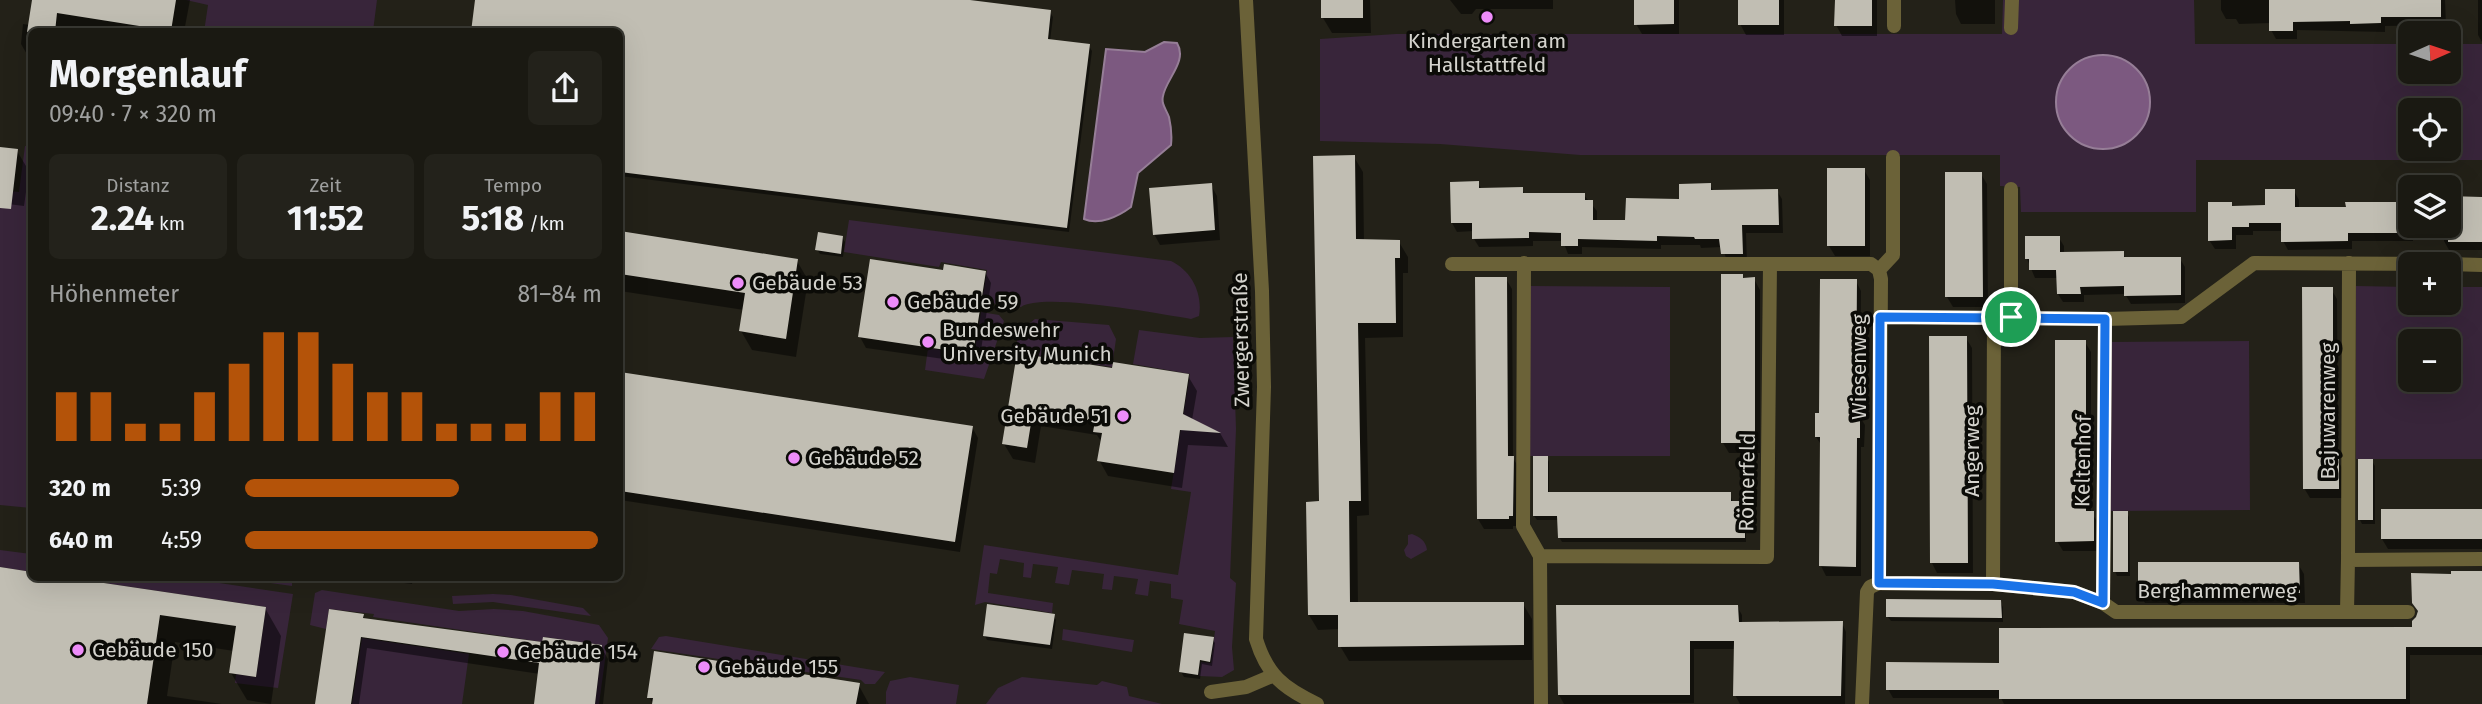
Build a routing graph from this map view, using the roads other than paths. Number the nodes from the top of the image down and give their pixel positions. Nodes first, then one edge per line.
1 (1246, 0) edge
2 (1894, 0) edge
3 (2012, 0) edge
4 (1894, 26) dead end
5 (2011, 28) dead end
6 (1893, 157) dead end
7 (2011, 189) dead end
8 (1524, 263) junction
9 (2349, 263) junction
10 (1452, 264) dead end
11 (1770, 264) junction
12 (2398, 264) edge
13 (2461, 264) edge
14 (2482, 265) edge
15 (1879, 270) junction
16 (1880, 317) junction
17 (1993, 317) junction
18 (2011, 317) junction
19 (2105, 319) junction
20 (1540, 556) junction
21 (2482, 559) edge
22 (2348, 560) junction
23 (1993, 584) junction
24 (1873, 588) junction
25 (2103, 603) junction
26 (2347, 612) junction
27 (2408, 612) dead end
28 (1272, 676) junction
29 (1212, 692) dead end
30 (1317, 704) edge
31 (1541, 704) edge
32 (1862, 704) edge

1 - 28 street, Zwergerstraße
2 - 4 street
3 - 5 street
6 - 15 street, Wiesenweg
7 - 18 street
8 - 10 street
8 - 11 street
8 - 20 street
9 - 12 street
9 - 19 street
9 - 22 street, Bajuwarenweg
11 - 15 street
11 - 20 street, Römerfeld
13 - 14 street
15 - 16 street, Wiesenweg
16 - 17 street
16 - 24 street, Wiesenweg
17 - 18 street
17 - 23 street, Angerweg
18 - 19 street
19 - 25 street, Keltenhof
20 - 31 street
21 - 22 street
22 - 26 street
23 - 24 street, Berghammerweg
23 - 25 street, Berghammerweg
24 - 32 street, Wiesenweg
25 - 26 street, Berghammerweg
26 - 27 street, Berghammerweg
28 - 29 street
28 - 30 street

